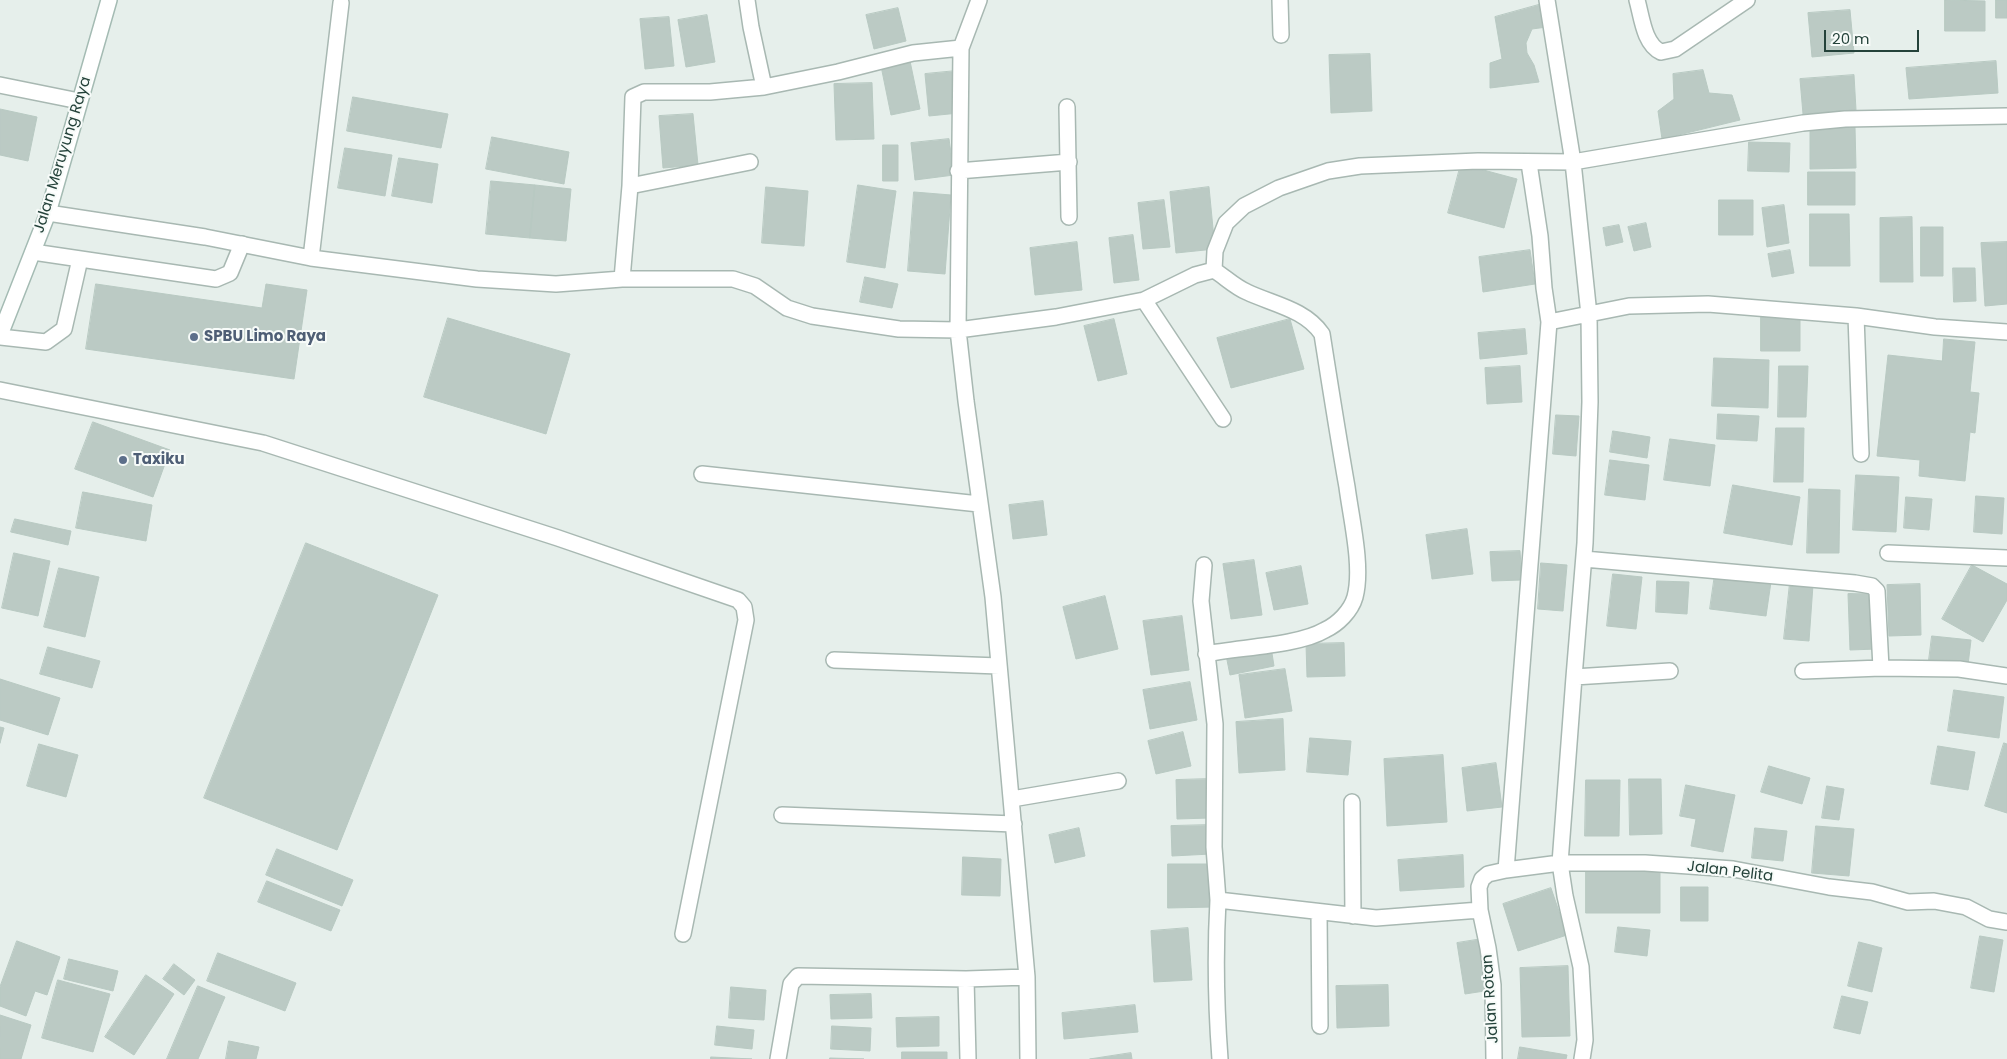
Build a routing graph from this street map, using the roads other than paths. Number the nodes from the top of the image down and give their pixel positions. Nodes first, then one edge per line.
1 (109, 0) edge
2 (747, 0) edge
3 (979, 0) edge
4 (1280, 0) edge
5 (1547, 0) edge
6 (1637, 0) edge
7 (1747, 0) edge
8 (341, 3) dead end
9 (1281, 35) dead end
10 (960, 48) junction
11 (0, 85) edge
12 (764, 88) junction
13 (79, 101) junction
14 (1067, 107) dead end
15 (2007, 116) edge
16 (750, 162) dead end
17 (1070, 162) junction
18 (1573, 162) junction
19 (1529, 163) junction
20 (958, 171) junction
21 (630, 186) junction
22 (48, 213) junction
23 (1070, 217) dead end
24 (242, 244) junction
25 (33, 252) junction
26 (311, 258) junction
27 (80, 259) junction
28 (1214, 270) junction
29 (622, 278) junction
30 (1144, 300) junction
31 (1588, 315) junction
32 (1856, 316) junction
33 (1549, 322) junction
34 (958, 330) junction
35 (2007, 332) edge
36 (0, 336) edge
37 (0, 390) edge
38 (1224, 419) dead end
39 (1861, 454) dead end
40 (702, 474) dead end
41 (979, 504) junction
42 (1888, 553) dead end
43 (2007, 558) edge
44 (1584, 559) junction
45 (1204, 565) dead end
46 (1206, 654) junction
47 (834, 660) dead end
48 (999, 666) junction
49 (1881, 668) junction
50 (1670, 671) dead end
51 (1803, 671) dead end
52 (2007, 676) edge
53 (1574, 677) junction
54 (1118, 781) dead end
55 (1012, 799) junction
56 (1352, 802) dead end
57 (782, 815) dead end
58 (1014, 824) junction
59 (1560, 863) junction
60 (1506, 870) junction
61 (1218, 900) junction
62 (1480, 910) junction
63 (1319, 912) junction
64 (1353, 916) junction
65 (2007, 922) edge
66 (684, 934) dead end
67 (1027, 977) junction
68 (966, 979) junction
69 (1320, 1026) dead end
70 (778, 1059) edge
71 (968, 1059) edge
72 (1028, 1059) edge
73 (1220, 1059) edge
74 (1494, 1059) edge
75 (1582, 1059) edge

1 - 13 street, Jalan Meruyung Raya
2 - 12 street
3 - 10 street
4 - 9 street
5 - 18 street
6 - 7 street
8 - 26 street
10 - 12 street
10 - 20 street
11 - 13 street
12 - 21 street
13 - 22 street, Jalan Meruyung Raya
14 - 17 street
15 - 18 street
16 - 21 street
17 - 20 street
17 - 23 street
18 - 19 street
18 - 31 street
19 - 28 street
19 - 33 street
20 - 34 street
21 - 29 street
22 - 24 street
22 - 25 street, Jalan Meruyung Raya
24 - 26 street
24 - 27 street
25 - 27 street
25 - 36 street, Jalan Meruyung Raya
26 - 29 street
27 - 36 street
28 - 30 street
28 - 46 street
29 - 34 street
30 - 34 street
30 - 38 street
31 - 32 street
31 - 33 street
31 - 44 street
32 - 35 street
32 - 39 street
33 - 60 street
34 - 41 street
37 - 66 street
40 - 41 street
41 - 48 street
42 - 43 street
44 - 49 street
44 - 53 street
45 - 46 street
46 - 61 street
47 - 48 street
48 - 55 street
49 - 51 street
49 - 52 street
50 - 53 street
53 - 59 street
54 - 55 street
55 - 58 street
56 - 64 street
57 - 58 street
58 - 67 street
59 - 60 street, Jalan Pelita
59 - 65 street, Jalan Pelita
59 - 75 street
60 - 62 street, Jalan Pelita
61 - 63 street
61 - 73 street
62 - 64 street
62 - 74 street, Jalan Rotan
63 - 64 street
63 - 69 street
67 - 68 street
67 - 72 street
68 - 70 street
68 - 71 street

